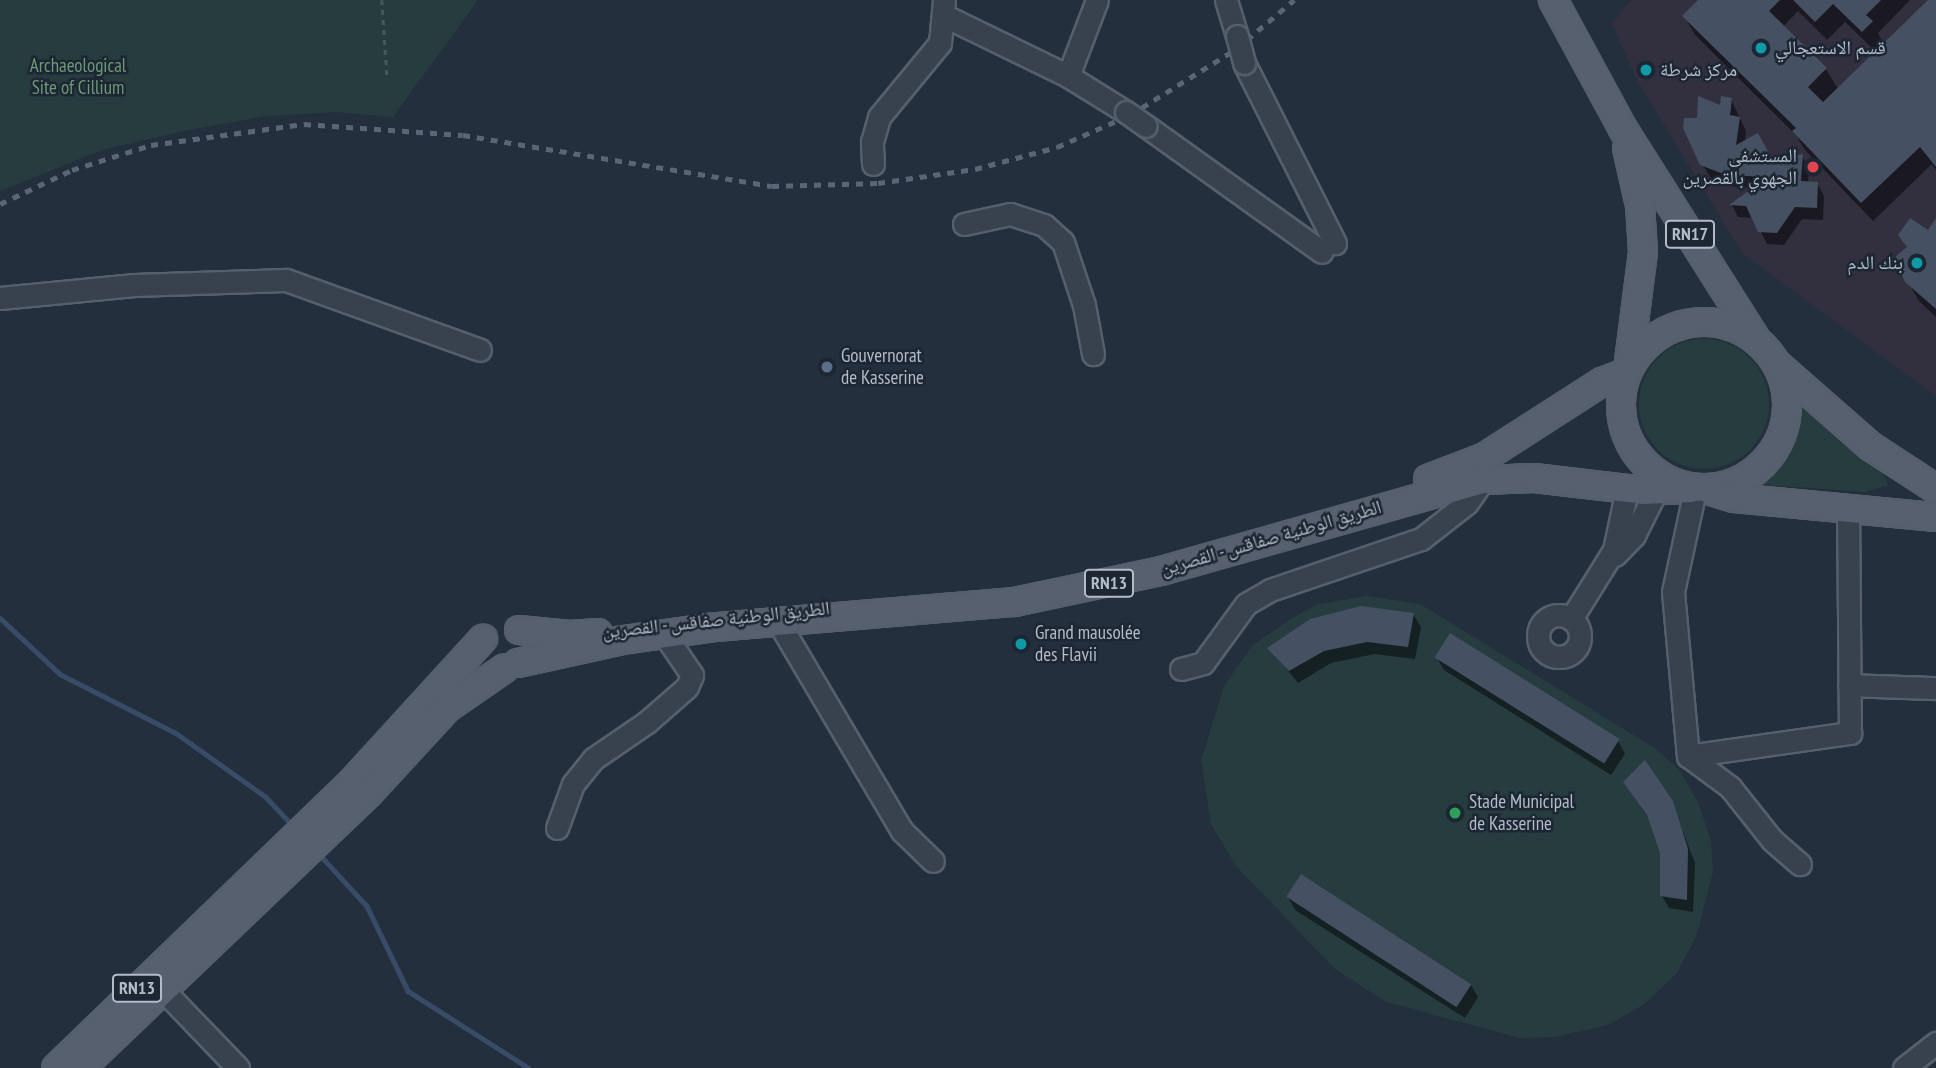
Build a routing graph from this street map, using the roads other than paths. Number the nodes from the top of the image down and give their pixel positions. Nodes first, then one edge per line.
1 (1097, 0) edge
2 (1226, 0) edge
3 (1553, 0) edge
4 (945, 8) edge
5 (1068, 76) junction
6 (1623, 129) junction
7 (873, 164) dead end
8 (964, 224) dead end
9 (0, 298) edge
10 (1756, 339) junction
11 (480, 350) dead end
12 (1093, 354) dead end
13 (1779, 366) junction
14 (1627, 371) junction
15 (1913, 477) junction
16 (1483, 481) junction
17 (1627, 489) junction
18 (1936, 489) edge
19 (1697, 490) junction
20 (1656, 491) junction
21 (1848, 509) junction
22 (1901, 513) junction
23 (1936, 517) edge
24 (1608, 560) junction
25 (1571, 619) dead end
26 (779, 622) junction
27 (519, 630) junction
28 (664, 635) junction
29 (483, 639) junction
30 (512, 666) junction
31 (1181, 669) dead end
32 (1849, 685) junction
33 (1936, 688) edge
34 (1688, 756) junction
35 (361, 786) junction
36 (557, 828) dead end
37 (933, 861) dead end
38 (1800, 864) dead end
39 (228, 917) junction
40 (164, 991) junction
41 (1936, 1043) edge
42 (56, 1068) edge
43 (81, 1068) edge
44 (238, 1068) edge
45 (1904, 1068) edge

1 - 5 street
2 - 5 street, bridge
3 - 6 main road, RN17
4 - 5 street
4 - 7 street
6 - 10 main road, RN17
6 - 14 main road, RN17
8 - 12 street
9 - 11 street
10 - 13 main road
10 - 14 main road
13 - 15 main road
13 - 19 main road
14 - 19 main road
14 - 27 main road, الطريق الوطنية صفاقس - القصرين / RN13
15 - 18 main road
15 - 22 main road
16 - 17 main road, الطريق الوطنية صفاقس - القصرين / RN13
16 - 26 main road, الطريق الوطنية صفاقس - القصرين / RN13
16 - 31 street
17 - 20 main road, الطريق الوطنية صفاقس - القصرين / RN13
17 - 24 street
19 - 20 main road, الطريق الوطنية صفاقس - القصرين / RN13
19 - 21 main road
19 - 34 street
20 - 24 street
21 - 22 main road
21 - 32 street
22 - 23 main road
24 - 25 street
26 - 28 main road, الطريق الوطنية صفاقس - القصرين / RN13
26 - 37 street
27 - 29 main road, RN13
27 - 30 main road
28 - 30 main road, الطريق الوطنية صفاقس - القصرين / RN13
28 - 36 street
29 - 30 main road
29 - 35 main road, الطريق الوطنية صفاقس - القصرين / RN13
30 - 35 main road, الطريق الوطنية صفاقس - القصرين / RN13
32 - 33 street
32 - 34 street
34 - 38 street
35 - 39 main road, الطريق الوطنية صفاقس - القصرين / RN13
39 - 40 main road, الطريق الوطنية صفاقس - القصرين / RN13
39 - 42 main road, الطريق الوطنية صفاقس - القصرين / RN13
40 - 43 main road, الطريق الوطنية صفاقس - القصرين / RN13
40 - 44 street
41 - 45 street

